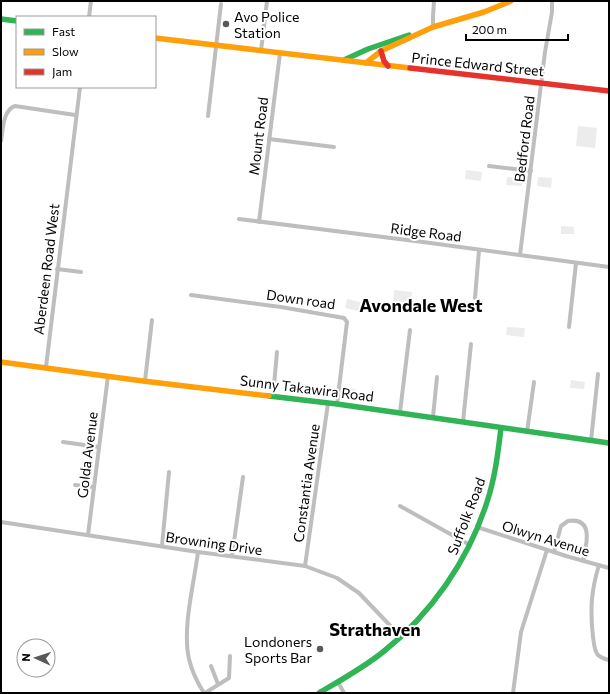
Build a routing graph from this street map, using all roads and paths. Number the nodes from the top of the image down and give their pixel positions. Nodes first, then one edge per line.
1 (91, 1) edge
2 (267, 1) edge
3 (434, 1) edge
4 (552, 1) edge
5 (508, 2) edge
6 (221, 4) dead end
7 (89, 16) edge
8 (1, 19) edge
9 (16, 21) edge
10 (433, 27) junction
11 (419, 33) junction
12 (156, 38) edge
13 (216, 46) junction
14 (368, 49) junction
15 (261, 51) junction
16 (381, 52) junction
17 (280, 53) junction
18 (344, 60) junction
19 (366, 63) junction
20 (388, 66) junction
21 (541, 83) junction
22 (80, 88) edge
23 (609, 91) edge
24 (75, 115) junction
25 (208, 116) dead end
26 (269, 139) junction
27 (1, 140) edge
28 (334, 147) dead end
29 (489, 166) dead end
30 (531, 171) junction
31 (239, 219) dead end
32 (259, 222) junction
33 (480, 250) junction
34 (520, 255) junction
35 (576, 263) junction
36 (609, 268) edge
37 (57, 269) junction
38 (81, 272) dead end
39 (191, 295) dead end
40 (475, 298) dead end
41 (152, 320) dead end
42 (569, 327) dead end
43 (410, 330) dead end
44 (471, 344) dead end
45 (277, 352) dead end
46 (1, 362) edge
47 (46, 367) junction
48 (598, 374) dead end
49 (108, 376) junction
50 (437, 377) dead end
51 (145, 381) junction
52 (534, 382) dead end
53 (274, 396) junction
54 (328, 403) junction
55 (337, 404) junction
56 (400, 412) junction
57 (433, 417) junction
58 (463, 422) junction
59 (501, 428) junction
60 (527, 432) junction
61 (591, 441) junction
62 (64, 442) dead end
63 (609, 444) edge
64 (99, 447) junction
65 (169, 472) dead end
66 (243, 477) dead end
67 (75, 485) dead end
68 (94, 487) junction
69 (400, 506) dead end
70 (1, 522) edge
71 (477, 528) junction
72 (88, 535) junction
73 (470, 545) junction
74 (162, 546) junction
75 (547, 550) junction
76 (198, 552) junction
77 (554, 552) junction
78 (232, 556) junction
79 (583, 561) junction
80 (598, 565) junction
81 (305, 566) junction
82 (609, 568) edge
83 (401, 636) junction
84 (230, 656) dead end
85 (609, 660) edge
86 (211, 666) dead end
87 (338, 682) junction
88 (218, 684) junction
89 (204, 693) edge
90 (320, 693) edge
91 (344, 693) edge
92 (513, 693) edge

1 - 7 street
2 - 15 street
3 - 10 street
4 - 21 street, Bedford Road
5 - 10 main road
6 - 13 street
8 - 9 main road
10 - 11 main road
11 - 14 main road
11 - 16 main road
12 - 13 main road, Prince Edward Street
13 - 15 main road, Prince Edward Street
13 - 25 street
14 - 18 main road
14 - 19 main road
15 - 17 main road, Prince Edward Street
16 - 19 main road
16 - 20 main road
17 - 18 main road, Prince Edward Street
17 - 26 street, Mount Road
18 - 19 main road, Prince Edward Street
19 - 20 main road, Prince Edward Street
20 - 21 main road, Prince Edward Street
21 - 23 main road, Prince Edward Street
21 - 30 street, Bedford Road
22 - 24 street, Aberdeen Road West
24 - 27 street
24 - 37 street, Aberdeen Road West
26 - 28 street
26 - 32 street, Mount Road
29 - 30 street
30 - 34 street, Bedford Road
31 - 32 street, Ridge Road
32 - 33 street, Ridge Road
33 - 34 street, Ridge Road
33 - 40 street
34 - 35 street, Ridge Road
35 - 36 street, Ridge Road
35 - 42 street
37 - 38 street
37 - 47 street, Aberdeen Road West
39 - 55 street, Down road
41 - 51 street
43 - 56 street
44 - 58 street
45 - 53 street
46 - 47 main road, Sunny Takawira Road
47 - 49 main road, Sunny Takawira Road
48 - 61 street
49 - 51 main road, Sunny Takawira Road
49 - 64 street, Golda Avenue
50 - 57 street
51 - 53 main road, Sunny Takawira Road
52 - 60 street
53 - 54 main road, Sunny Takawira Road
54 - 55 main road, Sunny Takawira Road
54 - 81 street, Constantia Avenue
55 - 56 main road, Sunny Takawira Road
56 - 57 main road, Sunny Takawira Road
57 - 58 main road, Sunny Takawira Road
58 - 59 main road, Sunny Takawira Road
59 - 60 main road, Sunny Takawira Road
59 - 71 main road, Suffolk Road
60 - 61 main road, Sunny Takawira Road
61 - 63 main road, Sunny Takawira Road
62 - 64 street
64 - 68 street, Golda Avenue
65 - 74 street
66 - 78 street
67 - 68 street
68 - 72 street, Golda Avenue
69 - 73 street
70 - 72 street, Browning Drive
71 - 73 main road, Suffolk Road
71 - 75 street, Olwyn Avenue
72 - 74 street, Browning Drive
73 - 83 main road, Suffolk Road
74 - 76 street, Browning Drive
75 - 77 street, Olwyn Avenue
75 - 92 street
76 - 78 street, Browning Drive
76 - 89 street
77 - 79 street, Olwyn Avenue
77 - 79 street
78 - 81 street, Browning Drive
79 - 80 street, Olwyn Avenue
80 - 82 street, Olwyn Avenue
80 - 85 street
81 - 83 street, Browning Drive
83 - 87 main road, Suffolk Road
84 - 88 street
86 - 88 street
87 - 90 main road, Suffolk Road
87 - 91 street
88 - 89 street

